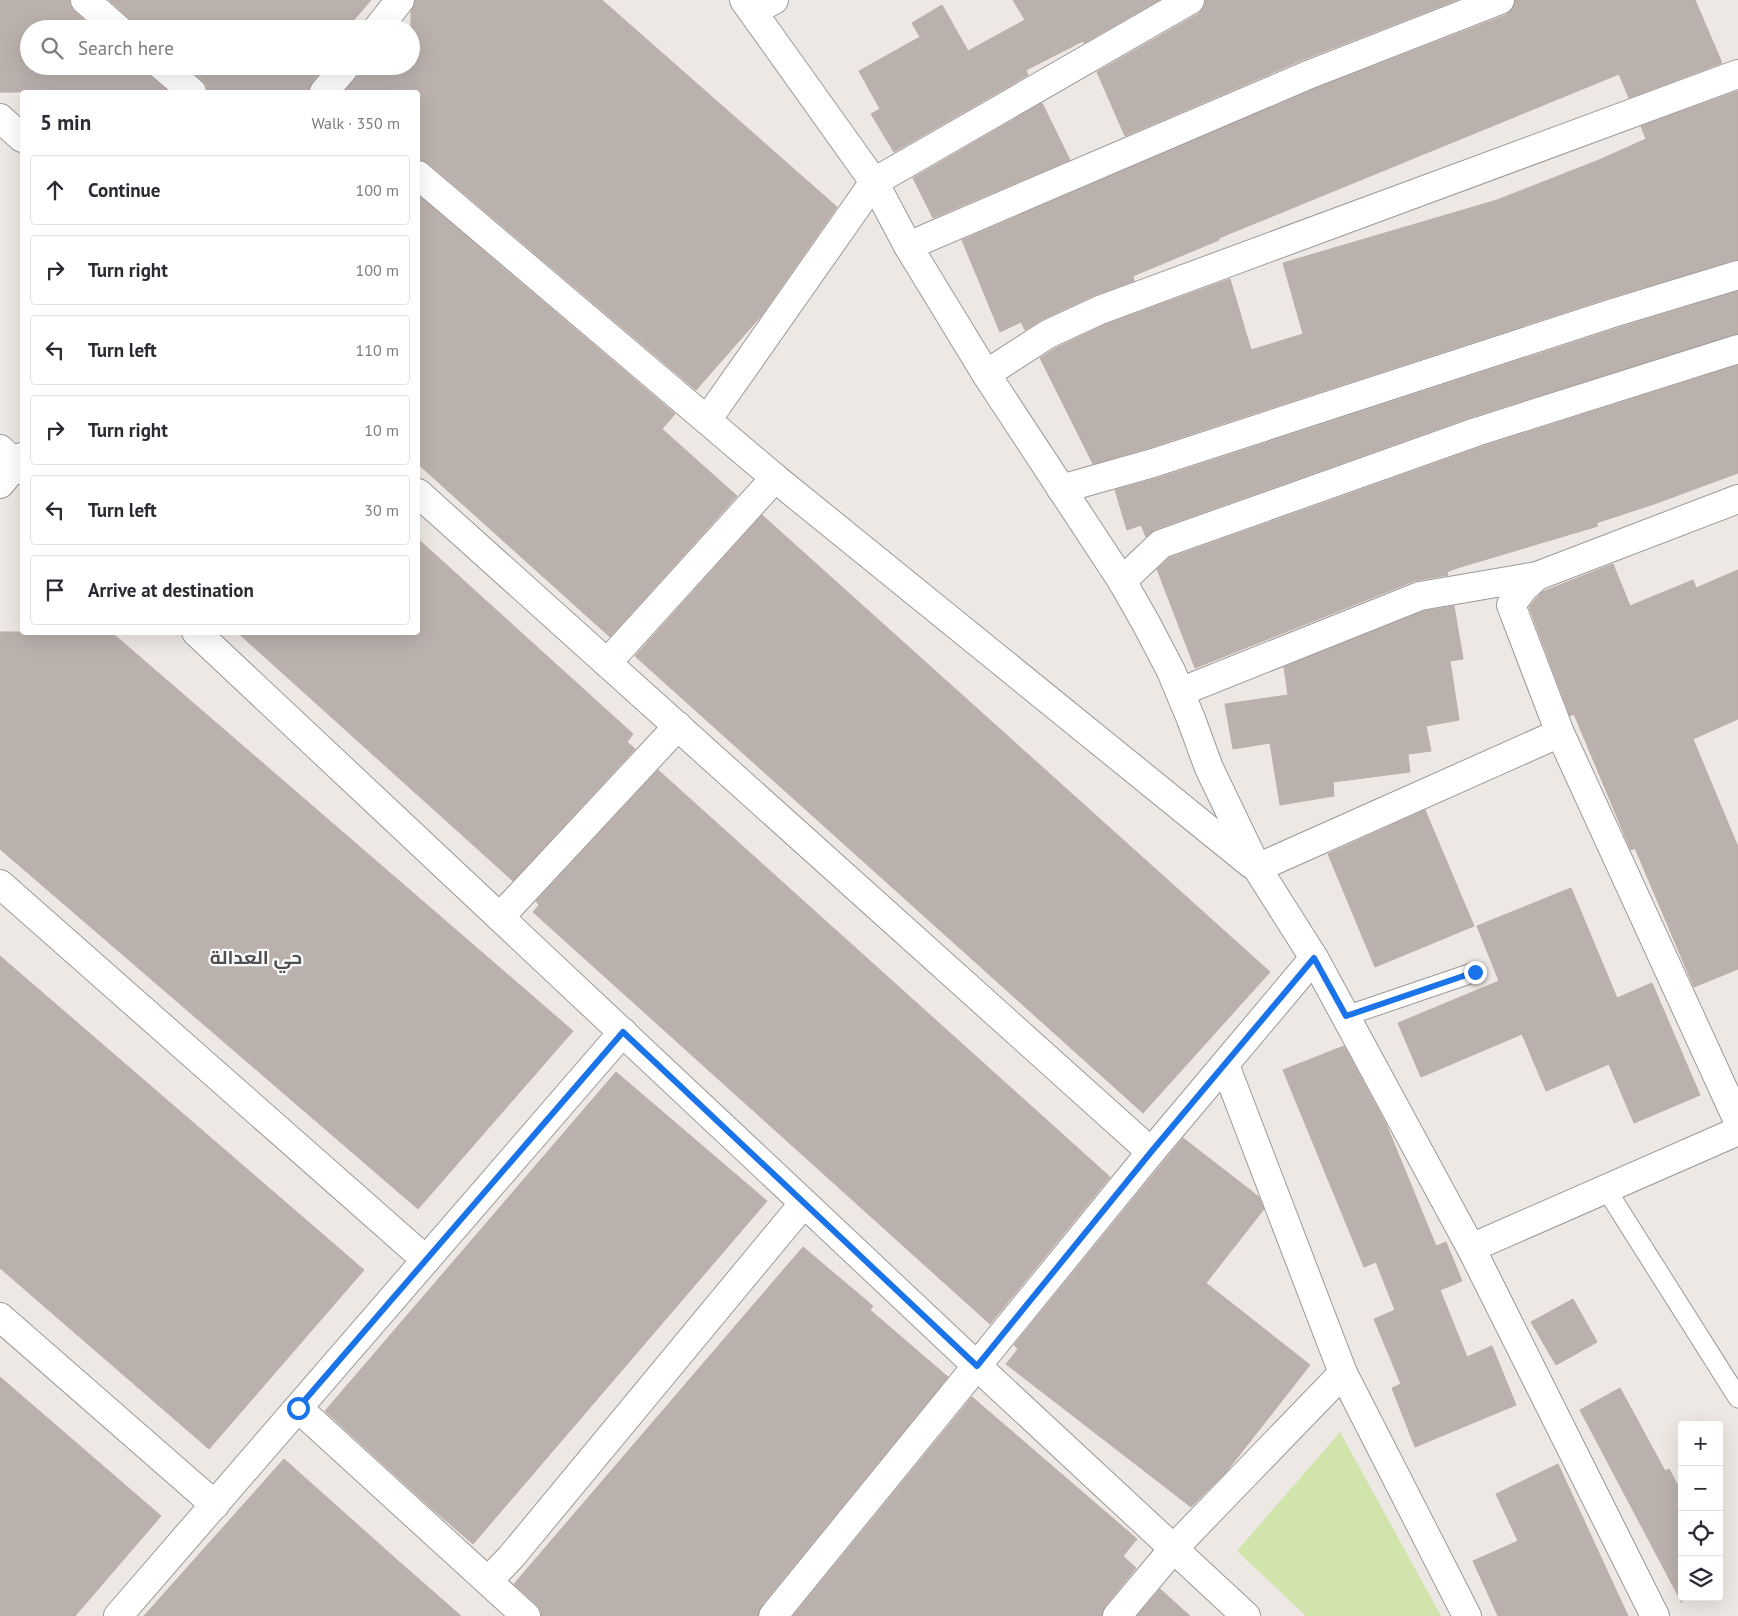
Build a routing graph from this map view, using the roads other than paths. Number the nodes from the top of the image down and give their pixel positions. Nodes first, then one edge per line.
1 (85, 0) edge
2 (400, 0) edge
3 (1190, 0) edge
4 (1500, 0) edge
5 (757, 4) edge
6 (108, 20) edge
7 (384, 20) edge
8 (1738, 74) edge
9 (172, 75) edge
10 (338, 75) edge
11 (190, 90) edge
12 (326, 90) edge
13 (0, 118) edge
14 (20, 136) edge
15 (420, 177) edge
16 (874, 182) junction
17 (908, 246) junction
18 (1738, 275) edge
19 (1738, 349) edge
20 (986, 374) junction
21 (706, 420) junction
22 (775, 478) junction
23 (1061, 488) junction
24 (420, 495) edge
25 (1738, 499) edge
26 (1537, 576) junction
27 (1122, 581) junction
28 (199, 635) edge
29 (607, 662) junction
30 (1180, 692) junction
31 (678, 726) junction
32 (1560, 733) junction
33 (1257, 868) junction
34 (0, 884) edge
35 (500, 917) junction
36 (1314, 958) junction
37 (1475, 972) dead end
38 (1346, 1016) junction
39 (623, 1032) junction
40 (1225, 1065) junction
41 (1738, 1120) edge
42 (1738, 1131) edge
43 (1151, 1152) junction
44 (1606, 1189) junction
45 (804, 1203) junction
46 (1471, 1248) junction
47 (426, 1260) junction
48 (0, 1317) edge
49 (977, 1366) junction
50 (1343, 1373) junction
51 (1738, 1398) edge
52 (298, 1408) junction
53 (215, 1505) junction
54 (1174, 1548) junction
55 (488, 1581) junction
56 (124, 1614) edge
57 (526, 1616) edge
58 (773, 1616) edge
59 (1117, 1616) edge
60 (1246, 1616) edge
61 (1467, 1616) edge
62 (1655, 1616) edge

1 - 6 street
2 - 7 street
3 - 16 street
4 - 17 street
5 - 16 street
8 - 20 street
9 - 11 street
10 - 12 street
13 - 14 street
15 - 21 street
16 - 17 street
16 - 21 street
17 - 20 street
18 - 23 street
19 - 27 street
20 - 23 street
21 - 22 street
22 - 29 street
22 - 33 street
23 - 27 street
24 - 29 street
25 - 26 street
26 - 30 street
26 - 32 street
27 - 30 street
28 - 35 street
29 - 31 street
30 - 33 street
31 - 35 street
31 - 43 street
32 - 33 street
32 - 41 street
33 - 36 street
34 - 47 street
35 - 39 street
36 - 38 street
36 - 40 street
37 - 38 lane
38 - 46 street
39 - 45 street
39 - 47 street
40 - 43 street
40 - 50 street
42 - 44 street
43 - 49 street
44 - 46 street
44 - 51 lane
45 - 49 street
45 - 55 street
46 - 62 street
47 - 52 street
48 - 53 street
49 - 54 street
49 - 58 street
50 - 54 street
50 - 61 street
52 - 53 street
52 - 55 street
53 - 56 street
54 - 59 street
54 - 60 street
55 - 57 street

